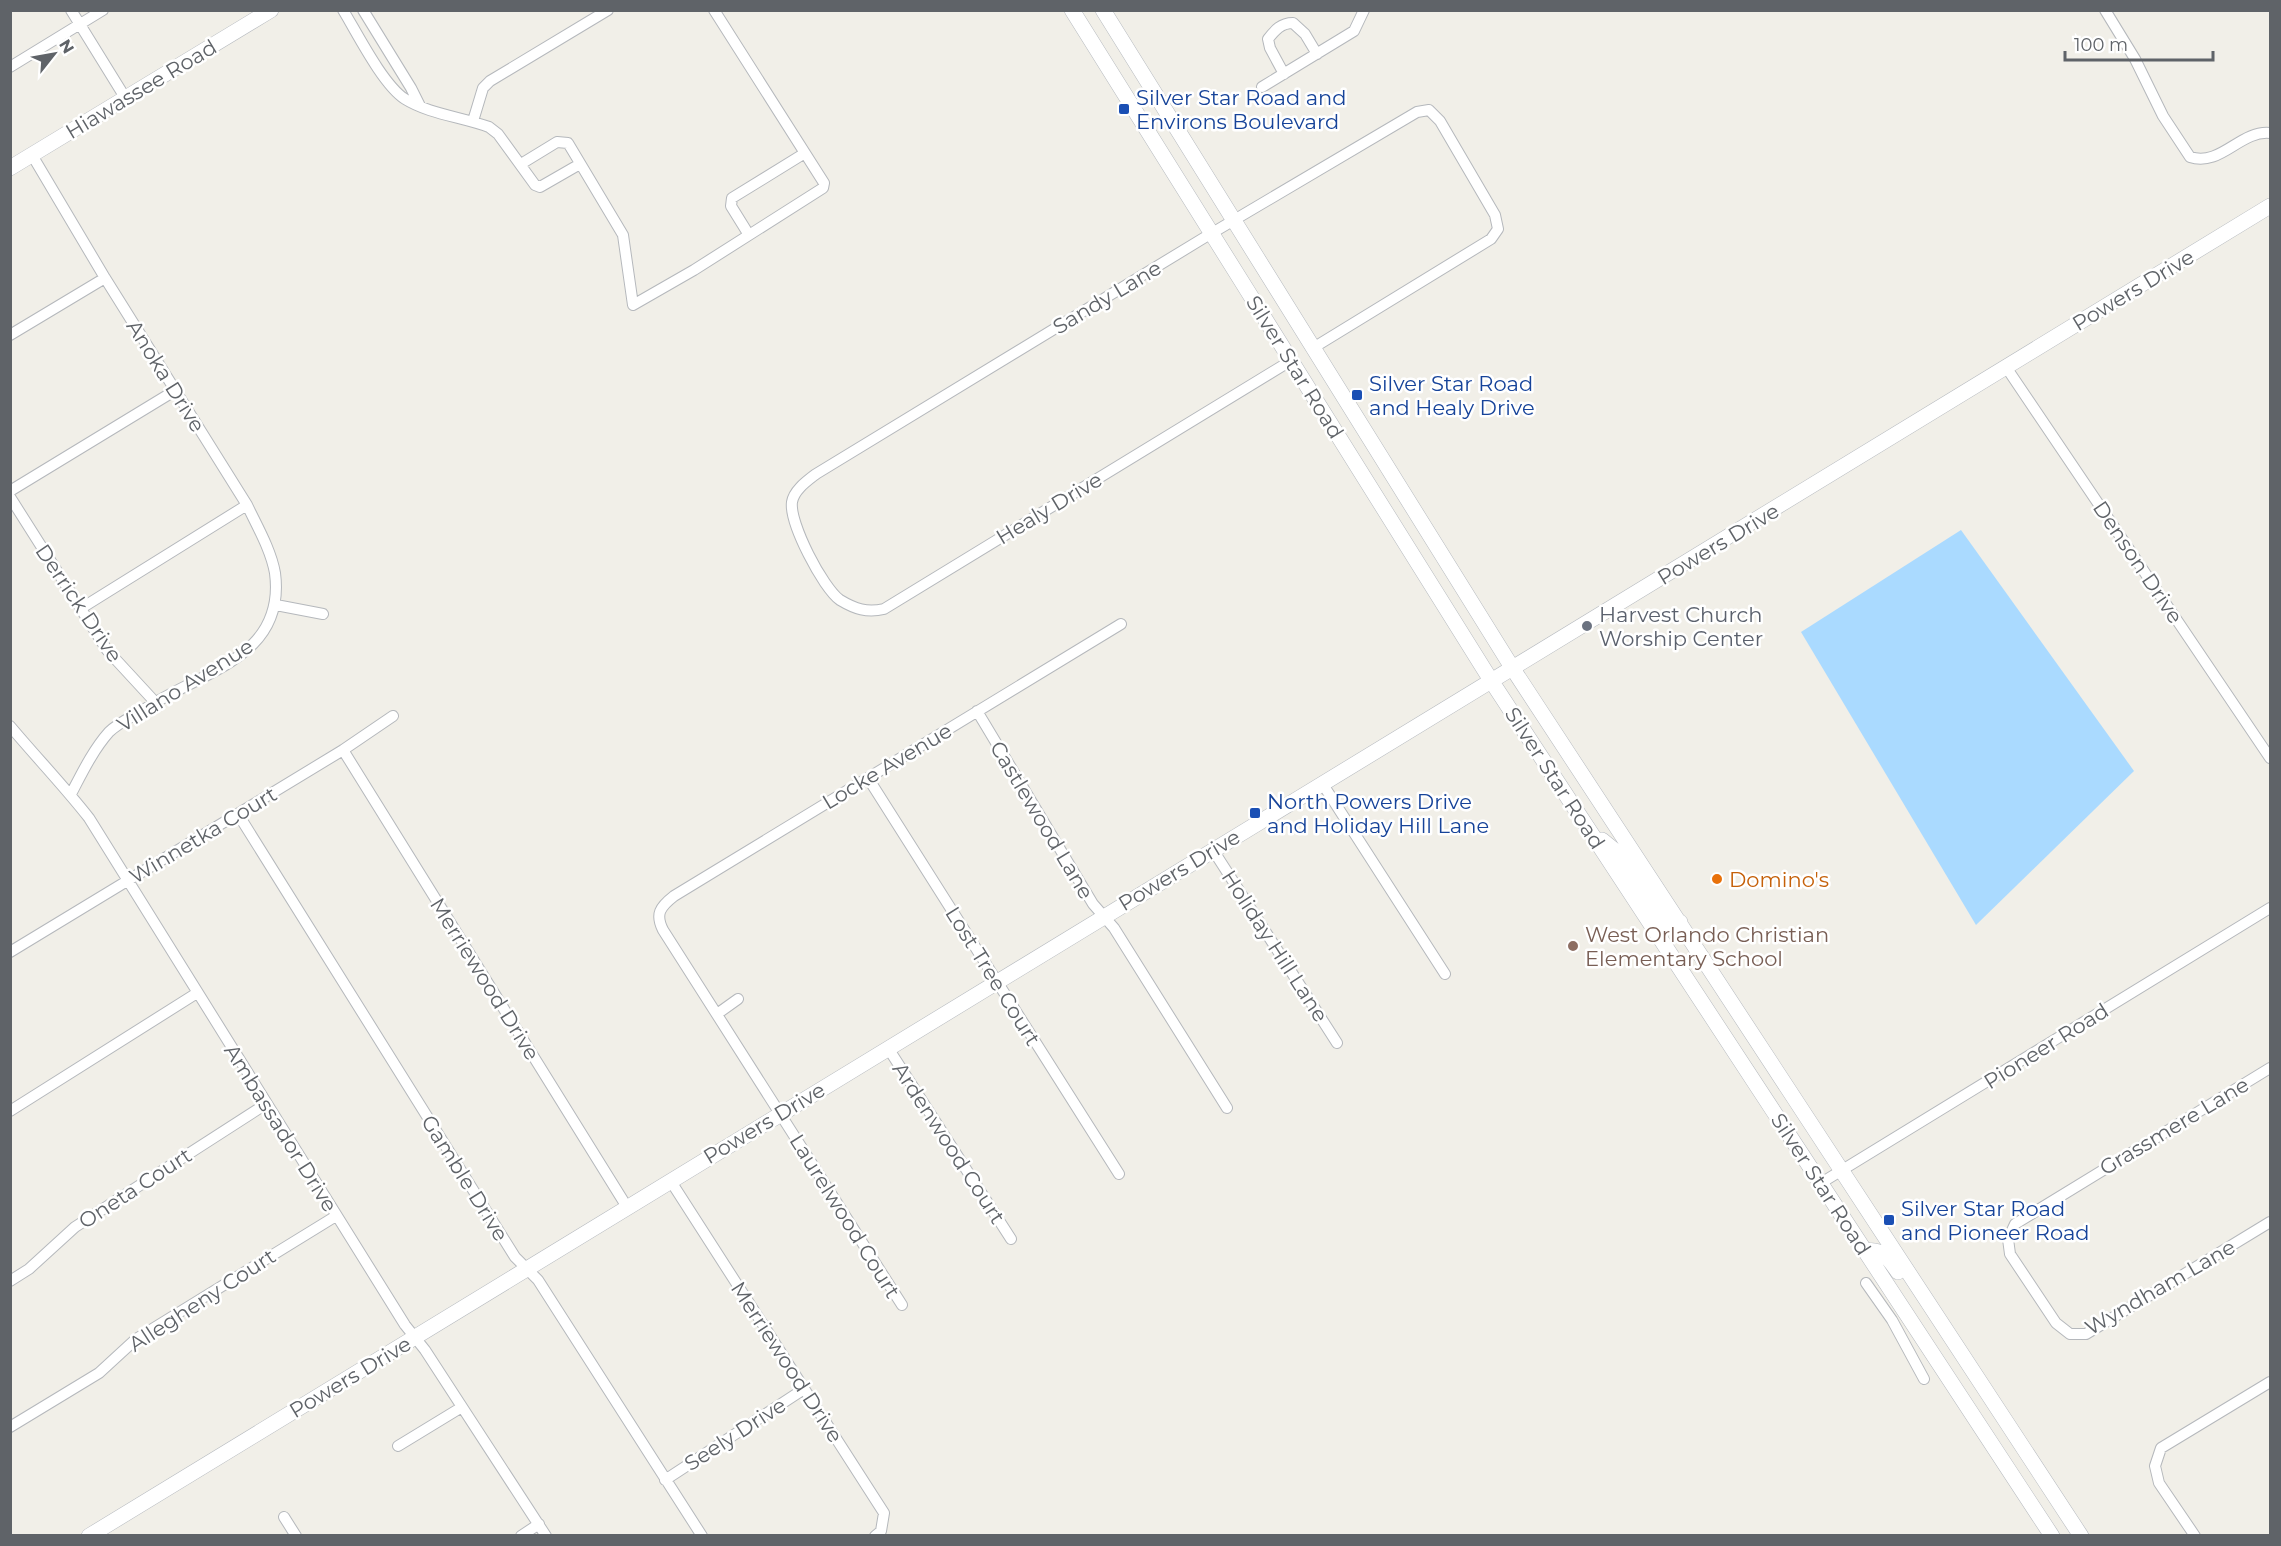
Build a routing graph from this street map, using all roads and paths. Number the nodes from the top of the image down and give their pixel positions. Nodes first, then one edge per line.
1 (71, 10) edge
2 (103, 10) edge
3 (271, 10) edge
4 (343, 10) edge
5 (363, 10) edge
6 (608, 10) edge
7 (714, 10) edge
8 (1072, 10) edge
9 (1103, 10) edge
10 (1364, 10) edge
11 (2105, 10) edge
12 (80, 25) junction
13 (1317, 54) junction
14 (10, 67) edge
15 (1284, 74) junction
16 (1263, 87) dead end
17 (126, 99) junction
18 (420, 106) junction
19 (473, 121) junction
20 (2271, 133) edge
21 (804, 153) junction
22 (32, 155) junction
23 (521, 164) junction
24 (580, 164) junction
25 (10, 168) edge
26 (2271, 206) edge
27 (1234, 220) junction
28 (1211, 233) junction
29 (749, 235) junction
30 (105, 278) junction
31 (10, 335) edge
32 (1313, 348) junction
33 (1292, 360) junction
34 (2006, 367) junction
35 (176, 390) junction
36 (10, 491) edge
37 (10, 497) edge
38 (247, 505) junction
39 (815, 564) joint
40 (276, 605) junction
41 (80, 609) junction
42 (323, 614) dead end
43 (1121, 624) dead end
44 (1513, 669) junction
45 (1492, 682) junction
46 (155, 702) junction
47 (977, 711) junction
48 (393, 716) dead end
49 (10, 726) edge
50 (343, 750) junction
51 (2271, 758) edge
52 (868, 778) junction
53 (1322, 783) junction
54 (71, 794) junction
55 (238, 814) junction
56 (1588, 829) junction
57 (1213, 850) junction
58 (127, 882) junction
59 (2271, 908) edge
60 (658, 912) joint
61 (1104, 916) junction
62 (1680, 922) junction
63 (10, 952) edge
64 (1445, 974) dead end
65 (996, 981) junction
66 (197, 993) junction
67 (738, 999) dead end
68 (717, 1014) junction
69 (1337, 1043) dead end
70 (888, 1048) junction
71 (2271, 1068) edge
72 (266, 1104) junction
73 (1227, 1108) dead end
74 (10, 1111) edge
75 (780, 1113) junction
76 (1842, 1171) junction
77 (1119, 1174) dead end
78 (670, 1180) junction
79 (1821, 1183) junction
80 (627, 1207) junction
81 (336, 1216) junction
82 (2271, 1222) edge
83 (1011, 1239) dead end
84 (1865, 1251) junction
85 (526, 1269) junction
86 (10, 1281) edge
87 (1866, 1282) dead end
88 (2032, 1287) joint
89 (902, 1305) dead end
90 (415, 1337) junction
91 (1964, 1356) junction
92 (1924, 1379) dead end
93 (2271, 1382) edge
94 (804, 1389) junction
95 (462, 1407) junction
96 (10, 1427) edge
97 (398, 1446) dead end
98 (665, 1480) junction
99 (284, 1517) dead end
100 (539, 1524) junction
101 (89, 1536) edge
102 (296, 1536) edge
103 (521, 1536) edge
104 (546, 1536) edge
105 (702, 1536) edge
106 (875, 1536) edge
107 (2052, 1536) edge
108 (2081, 1536) edge
109 (2195, 1536) edge

1 - 12 street
2 - 12 street
3 - 17 main road, Hiawassee Road
4 - 18 street
5 - 18 street
6 - 19 street
7 - 21 street
8 - 28 main road, Silver Star Road
9 - 27 main road, Silver Star Road
10 - 13 street
11 - 20 street
12 - 14 street
12 - 17 street
13 - 15 street
13 - 15 street
15 - 16 street
17 - 22 main road, Hiawassee Road
18 - 19 street
19 - 23 street
21 - 29 street
21 - 29 street
22 - 25 main road, Hiawassee Road
22 - 30 street, Anoka Drive
23 - 24 street
23 - 24 street
24 - 29 street
26 - 34 main road, Powers Drive
27 - 28 street, Sandy Lane
27 - 32 main road, Silver Star Road
27 - 32 street, Sandy Lane
28 - 33 main road, Silver Star Road
28 - 39 street, Sandy Lane
30 - 31 street
30 - 35 street, Anoka Drive
32 - 44 main road, Silver Star Road
33 - 39 street, Healy Drive
33 - 45 main road, Silver Star Road
34 - 44 main road, Powers Drive
34 - 51 street, Denson Drive
35 - 36 street
35 - 38 street, Anoka Drive
37 - 41 street, Derrick Drive
38 - 40 street, Anoka Drive
38 - 41 street
40 - 42 street
40 - 46 street, Villano Avenue
41 - 46 street, Derrick Drive
43 - 47 street, Locke Avenue
44 - 45 main road, Powers Drive
44 - 62 main road, Silver Star Road
45 - 53 main road, Powers Drive
45 - 56 main road, Silver Star Road
46 - 54 street, Villano Avenue
47 - 52 street, Locke Avenue
47 - 61 street, Castlewood Lane
48 - 50 street, Winnetka Court
49 - 54 street, Ambassador Drive
50 - 55 street, Winnetka Court
50 - 80 street, Merriewood Drive
52 - 60 street, Locke Avenue
52 - 65 street, Lost Tree Court
53 - 57 main road, Powers Drive
53 - 64 street
54 - 58 street, Ambassador Drive
55 - 58 street, Winnetka Court
55 - 85 street, Gamble Drive
56 - 62 main road
56 - 79 main road, Silver Star Road
57 - 61 main road, Powers Drive
57 - 69 street, Holiday Hill Lane
58 - 63 street, Winnetka Court
58 - 66 street, Ambassador Drive
59 - 76 street, Pioneer Road
60 - 68 street, Laurelwood Court
61 - 65 main road, Powers Drive
61 - 73 street, Castlewood Lane
62 - 76 main road, Silver Star Road
65 - 70 main road, Powers Drive
65 - 77 street, Lost Tree Court
66 - 72 street, Ambassador Drive
66 - 74 street
67 - 68 street
68 - 75 street, Laurelwood Court
70 - 75 main road, Powers Drive
70 - 83 street, Ardenwood Court
71 - 88 street, Grassmere Lane
72 - 81 street, Ambassador Drive
72 - 86 street, Oneta Court
75 - 78 main road, Powers Drive
75 - 89 street, Laurelwood Court
76 - 79 street, Pioneer Road
76 - 91 main road, Silver Star Road
78 - 80 main road, Powers Drive
78 - 94 street, Merriewood Drive
79 - 84 main road, Silver Star Road
80 - 85 main road, Powers Drive
81 - 90 street, Ambassador Drive
81 - 96 street, Allegheny Court
82 - 88 street, Wyndham Lane
84 - 91 main road
84 - 107 main road, Silver Star Road
85 - 90 main road, Powers Drive
85 - 98 street, Gamble Drive
87 - 92 street
90 - 95 street, Ambassador Drive
90 - 101 main road, Powers Drive
91 - 108 main road, Silver Star Road
93 - 109 street
94 - 98 street, Seely Drive
94 - 106 street, Merriewood Drive
95 - 97 street
95 - 100 street, Ambassador Drive
98 - 105 street, Gamble Drive
99 - 102 street
100 - 103 street
100 - 104 street, Ambassador Drive

